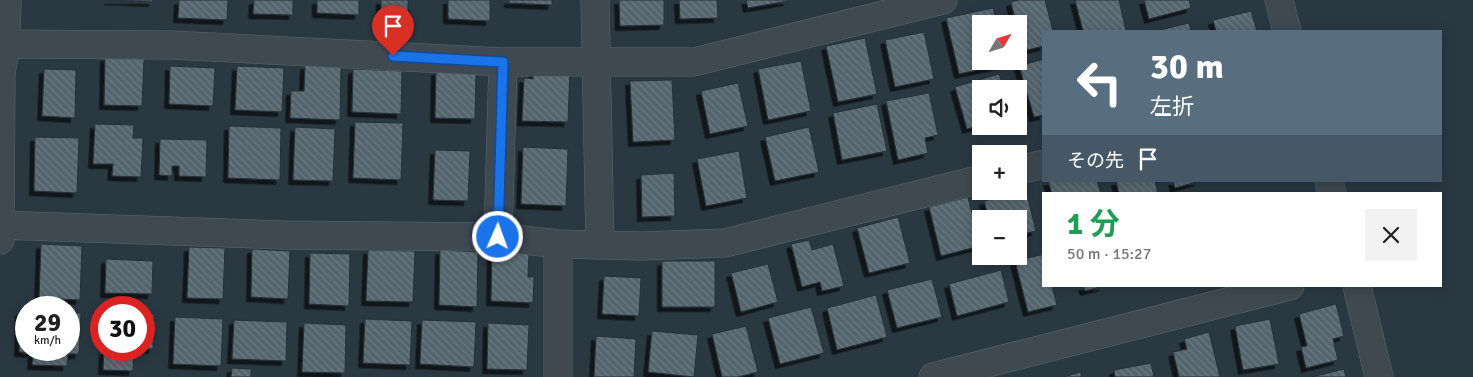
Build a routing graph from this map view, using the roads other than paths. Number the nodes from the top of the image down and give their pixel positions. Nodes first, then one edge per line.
1 (7, 0) edge
2 (595, 0) edge
3 (943, 0) edge
4 (1279, 0) edge
5 (1287, 30) edge
6 (3, 44) edge
7 (597, 61) junction
8 (503, 62) junction
9 (1042, 164) edge
10 (1027, 168) edge
11 (972, 181) edge
12 (0, 226) edge
13 (498, 237) junction
14 (0, 240) edge
15 (558, 244) junction
16 (600, 245) junction
17 (1286, 287) edge
18 (1357, 287) edge
19 (558, 377) edge
20 (933, 377) edge
21 (1379, 377) edge

1 - 6 street
2 - 7 street
3 - 7 street
4 - 5 street
6 - 8 street
6 - 12 street
7 - 8 street
7 - 16 street
8 - 13 street
9 - 10 street
11 - 16 street
12 - 13 street
12 - 14 street
13 - 15 street
15 - 16 street
15 - 19 street
17 - 20 street
18 - 21 street

